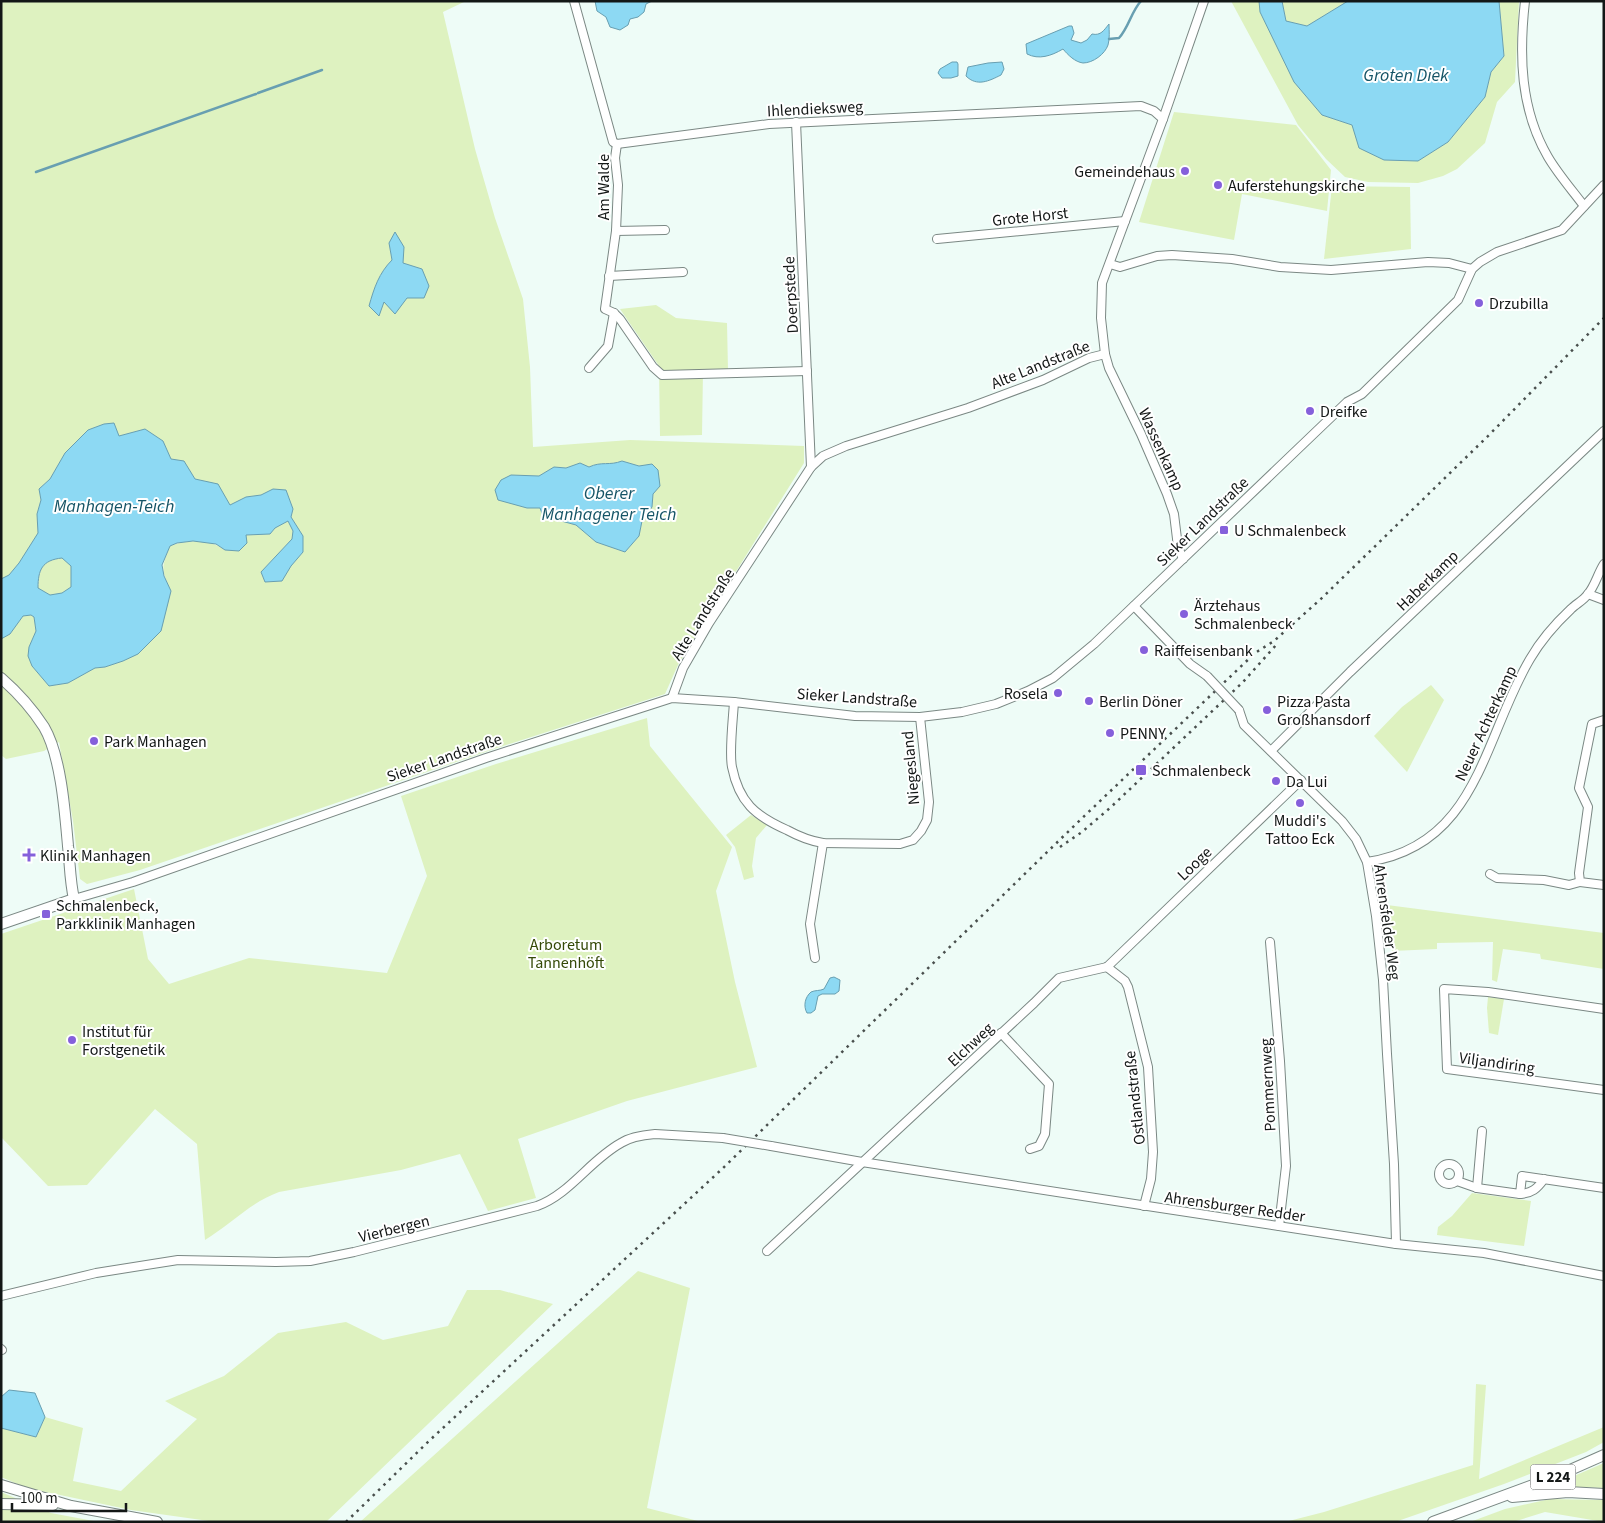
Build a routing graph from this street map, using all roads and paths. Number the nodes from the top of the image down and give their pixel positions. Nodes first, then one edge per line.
1 (574, 1) edge
2 (1204, 1) edge
3 (1525, 1) edge
4 (1163, 119) junction
5 (796, 122) junction
6 (617, 144) junction
7 (1604, 185) edge
8 (1584, 206) junction
9 (1125, 220) junction
10 (616, 230) junction
11 (665, 230) dead end
12 (937, 239) dead end
13 (1110, 264) junction
14 (1472, 269) junction
15 (684, 272) dead end
16 (609, 276) junction
17 (614, 313) junction
18 (1104, 354) junction
19 (589, 368) dead end
20 (807, 371) junction
21 (1604, 430) edge
22 (811, 468) junction
23 (1184, 559) junction
24 (1604, 564) edge
25 (1588, 594) junction
26 (1604, 600) edge
27 (1134, 606) junction
28 (1, 678) edge
29 (672, 698) junction
30 (734, 702) junction
31 (920, 717) junction
32 (1604, 720) edge
33 (1271, 750) junction
34 (1301, 780) junction
35 (822, 843) junction
36 (1367, 862) junction
37 (1490, 874) dead end
38 (1580, 882) junction
39 (1604, 885) edge
40 (74, 899) junction
41 (1, 924) edge
42 (1270, 942) dead end
43 (815, 958) dead end
44 (1107, 967) junction
45 (1604, 1009) edge
46 (1001, 1033) junction
47 (1604, 1090) edge
48 (1482, 1131) dead end
49 (771, 1146) joint
50 (1030, 1149) dead end
51 (862, 1162) junction
52 (1544, 1179) junction
53 (1457, 1180) dead end
54 (1477, 1188) junction
55 (1604, 1188) edge
56 (1520, 1194) junction
57 (1144, 1206) junction
58 (1279, 1226) junction
59 (1396, 1244) junction
60 (767, 1251) dead end
61 (1604, 1276) edge
62 (1, 1296) edge
63 (1604, 1455) edge
64 (1, 1485) edge
65 (1604, 1494) edge
66 (1501, 1498) junction
67 (1, 1504) edge
68 (71, 1506) junction
69 (158, 1522) edge
70 (1433, 1522) edge

1 - 6 street
2 - 4 street, Alte Landstraße
3 - 8 street
4 - 5 street, Ihlendieksweg
4 - 9 street, Alte Landstraße
5 - 6 street, Ihlendieksweg
5 - 20 street, Doerpstede
6 - 10 street, Am Walde
7 - 8 street
8 - 14 street
9 - 12 street, Grote Horst
9 - 13 street, Alte Landstraße
10 - 11 street, Am Walde
10 - 16 street, Am Walde
13 - 14 street
13 - 18 street, Alte Landstraße
14 - 23 street, Sieker Landstraße
15 - 16 street
16 - 17 street, Am Walde
17 - 19 street
17 - 20 street, Am Walde
18 - 22 street, Alte Landstraße
18 - 23 street, Wassenkamp
20 - 22 street, Doerpstede
21 - 33 street, Haberkamp
22 - 29 street, Alte Landstraße
23 - 27 street, Sieker Landstraße
24 - 25 street, Neuer Achterkamp
25 - 26 street
25 - 36 street, Neuer Achterkamp
27 - 31 street, Sieker Landstraße
27 - 33 street, Ahrensfelder Weg, bridge
28 - 40 main road
29 - 30 street, Sieker Landstraße
29 - 40 street, Sieker Landstraße
30 - 31 street, Sieker Landstraße
30 - 35 street, Niegesland
31 - 35 street, Niegesland
32 - 38 street
33 - 34 street, Ahrensfelder Weg
34 - 36 street, Ahrensfelder Weg
34 - 44 street, Looge
35 - 43 street
36 - 59 street, Ahrensfelder Weg
37 - 38 street
38 - 39 street
40 - 41 main road, Sieker Landstraße
42 - 58 street, Pommernweg
44 - 46 street, Elchweg
44 - 57 street, Ostlandstraße
45 - 47 street, Viljandiring
46 - 50 street
46 - 51 street, Elchweg
48 - 54 street
49 - 51 street, Ahrensburger Redder
49 - 62 street, Vierbergen, bridge
51 - 57 street, Ahrensburger Redder
51 - 60 street
52 - 55 street
52 - 56 street
52 - 56 street
53 - 54 street
54 - 56 street
57 - 58 street, Ahrensburger Redder
58 - 59 street, Ahrensburger Redder
59 - 61 street, Ahrensburger Redder
63 - 66 main road, L 224
64 - 68 main road
65 - 66 main road
66 - 70 main road, L 224
67 - 68 main road
68 - 69 main road

